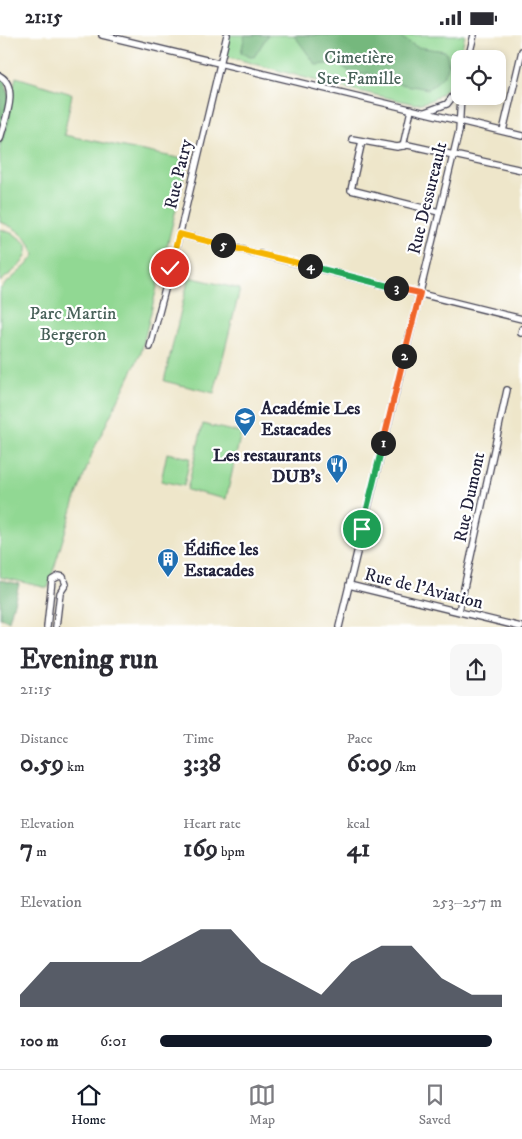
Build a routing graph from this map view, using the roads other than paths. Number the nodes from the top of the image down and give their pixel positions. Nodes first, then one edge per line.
1 (102, 35) edge
2 (227, 35) edge
3 (474, 35) edge
4 (470, 50) edge
5 (522, 51) edge
6 (220, 63) junction
7 (0, 76) edge
8 (451, 99) edge
9 (461, 105) edge
10 (411, 110) junction
11 (418, 112) junction
12 (461, 122) junction
13 (503, 131) junction
14 (522, 136) edge
15 (0, 139) edge
16 (352, 139) dead end
17 (362, 141) junction
18 (403, 146) junction
19 (453, 155) junction
20 (522, 170) edge
21 (439, 212) junction
22 (179, 234) junction
23 (420, 293) junction
24 (522, 319) edge
25 (150, 347) dead end
26 (507, 390) dead end
27 (349, 585) junction
28 (459, 611) junction
29 (47, 627) edge
30 (56, 627) edge
31 (339, 627) edge
32 (521, 627) edge

1 - 6 street
2 - 6 street, Rue Patry
3 - 4 street
5 - 13 street
6 - 10 street
6 - 22 street, Rue Patry
7 - 15 street
8 - 11 street
9 - 12 street, Rue Dessureault
10 - 11 street
10 - 18 street
11 - 12 street
12 - 13 street
12 - 19 street, Rue Dessureault
13 - 14 street
16 - 17 street
17 - 18 street
17 - 21 street
18 - 19 street
19 - 20 street
19 - 21 street, Rue Dessureault
21 - 23 street, Rue Dessureault
22 - 23 street
22 - 25 street, Rue Patry
23 - 24 street
23 - 27 street, Rue Dessureault
26 - 28 street, Rue Dumont
27 - 28 street, Rue de l'Aviation
27 - 31 street, Rue Dessureault
28 - 32 street, Rue de l'Aviation
29 - 30 street

